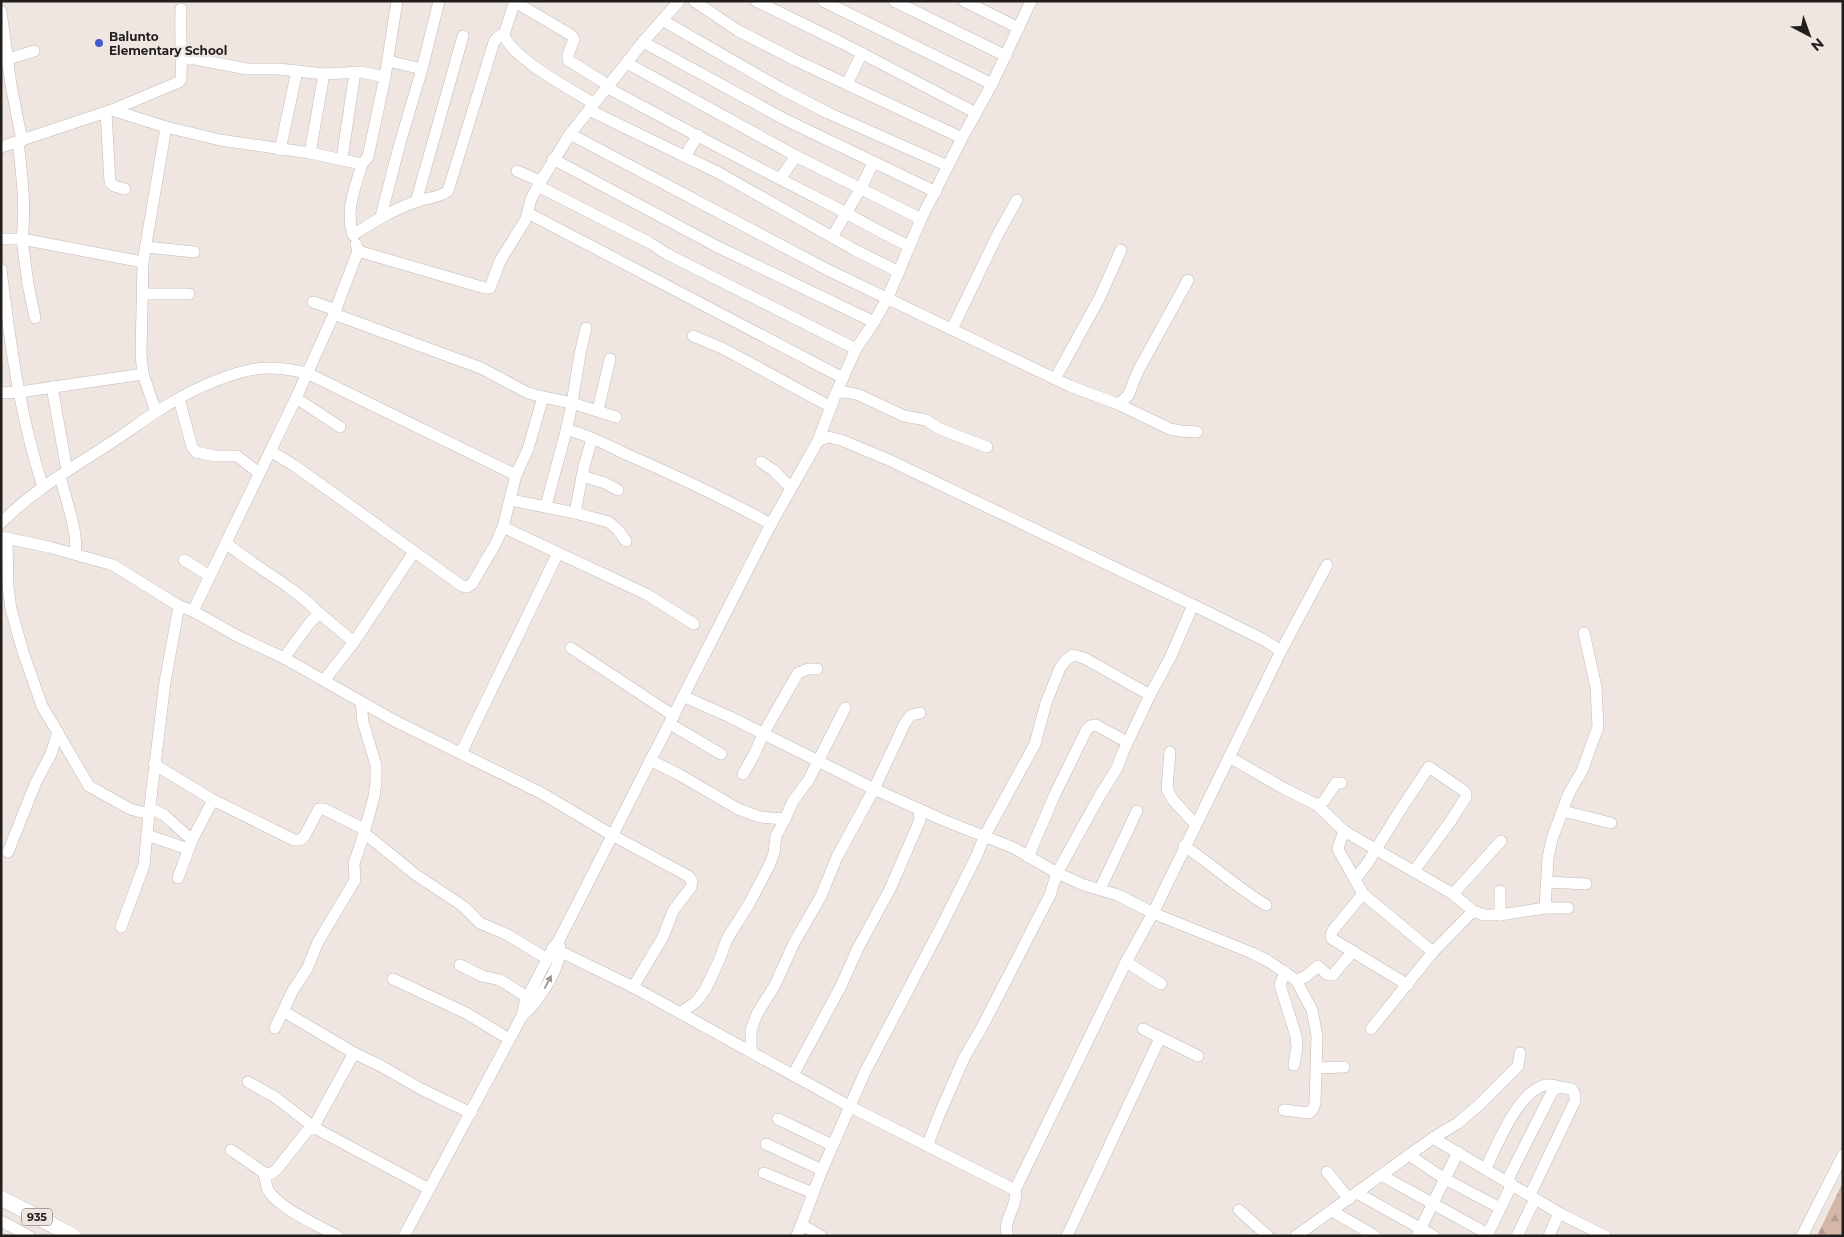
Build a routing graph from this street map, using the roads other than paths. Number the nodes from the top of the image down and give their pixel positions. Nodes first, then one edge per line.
1 (397, 1) edge
2 (439, 1) edge
3 (515, 1) edge
4 (679, 1) edge
5 (694, 1) edge
6 (823, 1) edge
7 (894, 1) edge
8 (964, 1) edge
9 (760, 2) edge
10 (1030, 2) edge
11 (181, 9) dead end
12 (1, 11) edge
13 (662, 20) junction
14 (1019, 28) junction
15 (504, 34) junction
16 (463, 36) dead end
17 (643, 42) junction
18 (34, 50) dead end
19 (862, 53) junction
20 (1006, 56) junction
21 (5, 59) edge
22 (182, 59) junction
23 (388, 61) junction
24 (626, 63) junction
25 (422, 69) junction
26 (297, 71) junction
27 (355, 72) junction
28 (324, 74) junction
29 (385, 77) junction
30 (847, 84) junction
31 (992, 84) junction
32 (607, 86) junction
33 (592, 107) junction
34 (109, 111) junction
35 (976, 113) junction
36 (166, 127) junction
37 (570, 134) junction
38 (698, 135) junction
39 (962, 138) junction
40 (20, 141) junction
41 (1, 147) edge
42 (280, 150) junction
43 (310, 153) junction
44 (685, 156) junction
45 (796, 156) junction
46 (342, 159) junction
47 (554, 160) junction
48 (873, 163) junction
49 (362, 164) junction
50 (948, 166) junction
51 (518, 171) dead end
52 (780, 179) junction
53 (539, 184) junction
54 (861, 188) junction
55 (125, 189) dead end
56 (936, 192) junction
57 (1017, 200) dead end
58 (416, 202) junction
59 (846, 212) junction
60 (528, 213) junction
61 (381, 216) junction
62 (921, 219) junction
63 (353, 235) junction
64 (832, 237) junction
65 (1, 239) edge
66 (22, 239) junction
67 (909, 246) junction
68 (146, 247) junction
69 (1121, 250) dead end
70 (358, 251) junction
71 (194, 252) dead end
72 (143, 262) junction
73 (1, 269) edge
74 (899, 272) junction
75 (1188, 280) dead end
76 (142, 294) junction
77 (189, 294) dead end
78 (888, 297) junction
79 (313, 302) dead end
80 (335, 312) junction
81 (35, 318) dead end
82 (874, 322) junction
83 (586, 328) dead end
84 (952, 329) junction
85 (694, 336) dead end
86 (856, 349) junction
87 (610, 359) dead end
88 (307, 373) junction
89 (143, 374) junction
90 (843, 378) junction
91 (1055, 379) junction
92 (52, 387) junction
93 (20, 392) junction
94 (1, 393) edge
95 (836, 393) junction
96 (296, 398) junction
97 (543, 398) junction
98 (179, 399) junction
99 (572, 403) junction
100 (1118, 404) junction
101 (831, 407) junction
102 (598, 410) junction
103 (156, 412) junction
104 (616, 417) dead end
105 (340, 427) dead end
106 (568, 430) junction
107 (1197, 432) dead end
108 (823, 436) junction
109 (592, 439) junction
110 (987, 447) dead end
111 (270, 450) junction
112 (761, 462) dead end
113 (63, 473) junction
114 (259, 473) junction
115 (516, 475) junction
116 (582, 476) junction
117 (43, 488) junction
118 (791, 488) junction
119 (618, 490) dead end
120 (510, 500) junction
121 (546, 507) junction
122 (575, 513) junction
123 (1, 523) edge
124 (771, 524) junction
125 (503, 527) junction
126 (4, 538) edge
127 (626, 541) dead end
128 (226, 543) junction
129 (414, 552) junction
130 (558, 553) junction
131 (75, 554) junction
132 (184, 560) dead end
133 (1327, 565) dead end
134 (210, 576) junction
135 (1193, 604) junction
136 (178, 606) junction
137 (193, 611) junction
138 (319, 613) junction
139 (694, 624) dead end
140 (1584, 633) dead end
141 (354, 642) junction
142 (571, 648) dead end
143 (1281, 651) junction
144 (284, 658) junction
145 (818, 669) dead end
146 (325, 679) junction
147 (1150, 695) junction
148 (684, 697) junction
149 (361, 702) junction
150 (846, 708) dead end
151 (920, 714) dead end
152 (672, 720) junction
153 (58, 732) junction
154 (763, 734) junction
155 (1127, 742) junction
156 (1170, 752) dead end
157 (461, 753) junction
158 (721, 754) dead end
159 (1229, 757) junction
160 (650, 760) junction
161 (818, 760) junction
162 (154, 764) junction
163 (743, 774) dead end
164 (1341, 783) dead end
165 (874, 789) junction
166 (214, 800) junction
167 (1317, 805) junction
168 (149, 811) junction
169 (1137, 811) dead end
170 (1563, 811) junction
171 (920, 814) junction
172 (785, 819) junction
173 (1611, 823) dead end
174 (1196, 825) junction
175 (364, 831) junction
176 (1344, 831) junction
177 (612, 835) junction
178 (147, 836) junction
179 (985, 841) junction
180 (1501, 841) dead end
181 (190, 844) junction
182 (1184, 846) junction
183 (1375, 850) junction
184 (8, 852) dead end
185 (1028, 857) junction
186 (1414, 871) junction
187 (1057, 873) junction
188 (178, 878) dead end
189 (1356, 879) junction
190 (1547, 882) junction
191 (1586, 884) dead end
192 (1100, 889) junction
193 (1500, 891) dead end
194 (1363, 894) junction
195 (1452, 894) junction
196 (1266, 905) dead end
197 (1545, 908) junction
198 (1568, 908) dead end
199 (1473, 911) junction
200 (1153, 913) junction
201 (1500, 915) junction
202 (121, 927) dead end
203 (557, 947) junction
204 (1353, 951) junction
205 (1433, 952) junction
206 (547, 959) junction
207 (1126, 962) junction
208 (460, 965) dead end
209 (1285, 972) junction
210 (393, 979) dead end
211 (1296, 980) junction
212 (1161, 984) dead end
213 (1408, 985) junction
214 (632, 987) junction
215 (527, 997) junction
216 (283, 1011) junction
217 (680, 1013) junction
218 (522, 1016) junction
219 (275, 1028) dead end
220 (1143, 1029) dead end
221 (1371, 1029) dead end
222 (1160, 1038) junction
223 (509, 1039) junction
224 (751, 1052) junction
225 (354, 1053) junction
226 (1520, 1053) dead end
227 (1198, 1056) dead end
228 (1294, 1065) dead end
229 (1344, 1067) dead end
230 (1316, 1068) junction
231 (794, 1074) junction
232 (248, 1082) dead end
233 (1558, 1087) junction
234 (849, 1106) junction
235 (1284, 1110) dead end
236 (471, 1113) junction
237 (778, 1119) dead end
238 (314, 1127) junction
239 (1433, 1138) junction
240 (766, 1144) dead end
241 (832, 1145) junction
242 (927, 1146) junction
243 (231, 1150) dead end
244 (1458, 1152) junction
245 (1409, 1155) junction
246 (1843, 1155) edge
247 (1486, 1168) junction
248 (822, 1170) junction
249 (1327, 1172) dead end
250 (764, 1173) dead end
251 (268, 1175) junction
252 (1381, 1175) junction
253 (1445, 1179) junction
254 (1509, 1183) junction
255 (429, 1189) junction
256 (1015, 1190) junction
257 (813, 1192) junction
258 (1353, 1196) junction
259 (1533, 1197) junction
260 (1, 1198) edge
261 (1433, 1202) junction
262 (1500, 1208) junction
263 (1239, 1210) dead end
264 (1332, 1211) junction
265 (1560, 1213) junction
266 (32, 1214) junction
267 (1, 1221) edge
268 (1309, 1227) junction
269 (799, 1230) edge
270 (1584, 1231) edge
271 (1419, 1232) edge
272 (23, 1234) edge
273 (1487, 1235) edge
274 (73, 1236) edge
275 (337, 1236) edge
276 (404, 1236) edge
277 (822, 1236) edge
278 (1008, 1236) edge
279 (1067, 1236) edge
280 (1268, 1236) edge
281 (1296, 1236) edge
282 (1318, 1236) edge
283 (1375, 1236) edge
284 (1434, 1236) edge
285 (1517, 1236) edge
286 (1549, 1236) edge
287 (1605, 1236) edge
288 (1802, 1236) edge

1 - 23 street
2 - 25 street
3 - 15 street
3 - 32 street
4 - 13 street
5 - 30 street
6 - 31 street
7 - 20 street
8 - 14 street
9 - 19 street
10 - 14 street
11 - 22 street
12 - 21 street
13 - 17 street
13 - 50 street
14 - 20 street
15 - 33 street
15 - 58 street
16 - 58 street
17 - 24 street
17 - 48 street
18 - 21 street
19 - 30 street
19 - 35 street
20 - 31 street
21 - 40 street
22 - 26 street
22 - 34 street
23 - 25 street
23 - 29 street
24 - 32 street
24 - 45 street
25 - 61 street
26 - 28 street
26 - 42 street
27 - 28 street
27 - 29 street
27 - 46 street
28 - 43 street
29 - 49 street
30 - 39 street
31 - 35 street
32 - 33 street
32 - 38 street
33 - 37 street
33 - 44 street
34 - 36 street
34 - 40 street
34 - 55 street
35 - 39 street
36 - 42 street
36 - 68 street
37 - 47 street
37 - 78 street
38 - 44 street
38 - 52 street
39 - 50 street
40 - 41 street
40 - 66 street
42 - 43 street
43 - 46 street
44 - 64 street
45 - 52 street
45 - 54 street
46 - 49 street
47 - 53 street
47 - 82 street
48 - 54 street
48 - 56 street
49 - 63 street
50 - 56 street
51 - 53 street
52 - 59 street
53 - 60 street
53 - 86 street
54 - 59 street
54 - 62 street
56 - 62 street
57 - 84 street
58 - 61 street
59 - 64 street
59 - 67 street
60 - 70 street
60 - 90 street
61 - 63 street
62 - 67 street
63 - 70 street
64 - 74 street
65 - 66 street
66 - 72 street
66 - 81 street
67 - 74 street
68 - 71 street
68 - 72 street
69 - 91 street
70 - 80 street
72 - 76 street
73 - 93 street
74 - 78 street
75 - 100 street
76 - 77 street
76 - 89 street
78 - 82 street
78 - 84 street
79 - 80 street
80 - 88 street
80 - 97 street
82 - 86 street
83 - 99 street
84 - 91 street
85 - 101 street
86 - 90 street
87 - 102 street
88 - 96 street
88 - 98 street
88 - 115 street
89 - 92 street
89 - 103 street
90 - 95 street
91 - 100 street
92 - 93 street
92 - 113 street
93 - 94 street
93 - 117 street
95 - 101 street
95 - 110 street
96 - 105 street
96 - 111 street
97 - 99 street
97 - 115 street
98 - 103 street
98 - 114 street
99 - 102 street
99 - 106 street
100 - 107 street
101 - 108 street
102 - 104 street
103 - 113 street
106 - 109 street
106 - 121 street
108 - 118 street
108 - 135 street
109 - 116 street
109 - 124 street
111 - 114 street
111 - 129 street
112 - 118 street
113 - 117 street
113 - 131 street
114 - 128 street
115 - 120 street
116 - 119 street
116 - 122 street
117 - 123 street
118 - 124 street
120 - 121 street
120 - 125 street
121 - 122 street
122 - 127 street
124 - 148 street
125 - 129 street
125 - 130 street
126 - 131 street
126 - 153 street
128 - 134 street
128 - 138 street
129 - 141 street
130 - 139 street
130 - 157 street
131 - 136 street
132 - 134 street
133 - 143 street
134 - 137 street
135 - 143 street
135 - 147 street
136 - 137 street
136 - 162 street
137 - 144 street
138 - 141 street
138 - 144 street
140 - 170 street
141 - 146 street
142 - 152 street
143 - 159 street
144 - 146 street
145 - 154 street
146 - 149 street
147 - 155 street
147 - 179 street
148 - 152 street
148 - 154 street
149 - 157 street
149 - 175 street
150 - 161 street
151 - 165 street
152 - 158 street
152 - 160 street
153 - 168 street
153 - 184 street
154 - 161 street
154 - 163 street
155 - 185 street
155 - 187 street
156 - 174 street
157 - 177 street
159 - 167 street
159 - 174 street
160 - 172 street
160 - 177 street
161 - 165 street
161 - 172 street
162 - 166 street
162 - 168 street
164 - 167 street
165 - 171 street
165 - 224 street
166 - 175 street
166 - 181 street
167 - 176 street
168 - 178 street
168 - 181 street
169 - 192 street
170 - 173 street
170 - 190 street
171 - 179 street
171 - 231 street
172 - 217 street
174 - 182 street
175 - 206 street
175 - 216 street
176 - 183 street
176 - 189 street
177 - 203 street
177 - 214 street
178 - 181 street
178 - 202 street
179 - 185 street
179 - 234 street
180 - 195 street
181 - 188 street
182 - 196 street
182 - 200 street
183 - 186 street
183 - 186 street
183 - 189 street
185 - 187 street
186 - 195 street
187 - 192 street
187 - 242 street
189 - 194 street
190 - 191 street
190 - 197 street
192 - 200 street
193 - 201 street
194 - 204 street
194 - 205 street
195 - 199 street
197 - 198 street
197 - 201 street
199 - 201 street
199 - 205 street
200 - 207 street
200 - 209 street
203 - 206 street
203 - 214 street
218 -> 203 street
204 - 211 street
204 - 213 street
205 - 213 street
206 - 215 street
207 - 212 street
207 - 256 street
208 - 215 street
209 - 211 street
209 - 228 street
210 - 223 street
211 - 230 street
213 - 221 street
214 - 217 street
215 - 218 street
216 - 219 street
216 - 225 street
217 - 224 street
218 - 223 street
220 - 222 street
222 - 227 street
222 - 279 street
223 - 236 street
224 - 231 street
225 - 236 street
225 - 238 street
226 - 239 street
229 - 230 street
230 - 235 street
231 - 234 street
232 - 238 street
233 - 247 street
233 - 254 street
233 - 259 street
234 - 241 street
234 - 242 street
236 - 255 street
237 - 241 street
238 - 251 street
238 - 255 street
239 - 244 street
239 - 245 street
240 - 248 street
241 - 248 street
242 - 256 street
243 - 251 street
244 - 247 street
244 - 253 street
245 - 252 street
245 - 253 street
246 - 288 street
247 - 254 street
248 - 257 street
249 - 258 street
250 - 257 street
251 - 275 street
252 - 258 street
252 - 261 street
253 - 261 street
253 - 262 street
254 - 259 street
254 - 262 street
255 - 276 street
256 - 278 street
257 - 269 street
258 - 264 street
258 - 271 street
259 - 265 street
259 - 285 street
260 - 266 main road, 935
261 - 271 street
261 - 273 street
262 - 273 street
263 - 280 street
264 - 268 street
264 - 283 street
265 - 270 street
265 - 286 street
266 - 272 street
266 - 274 main road, 935
267 - 272 street
268 - 281 street
268 - 282 street
269 - 277 street
270 - 287 street
271 - 284 street

